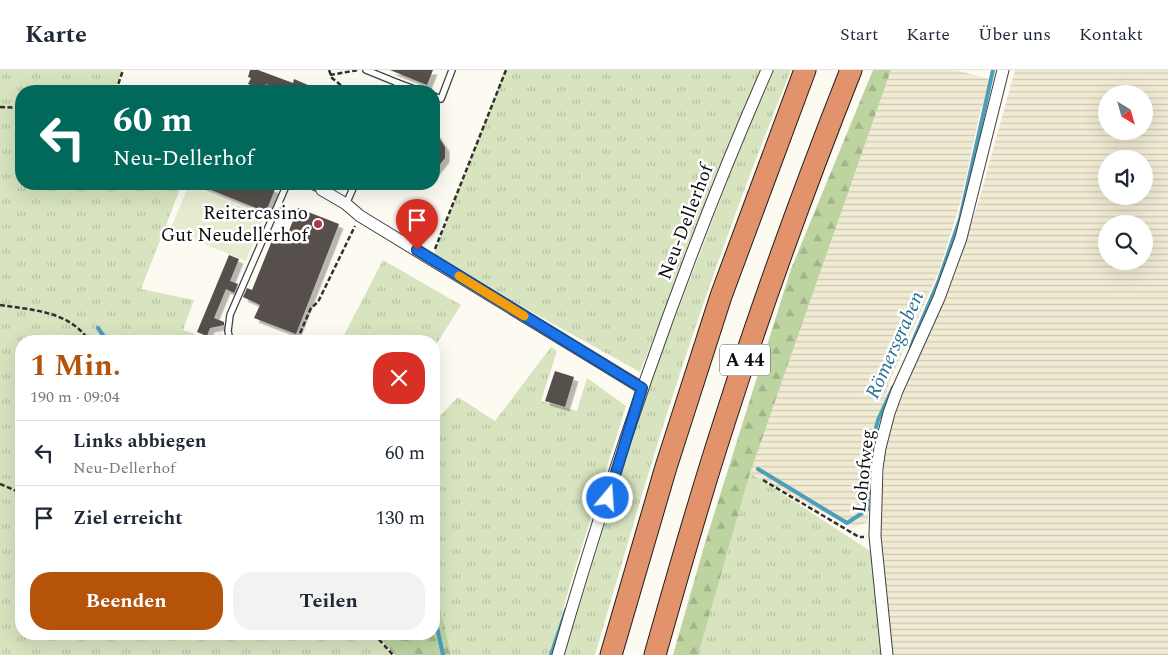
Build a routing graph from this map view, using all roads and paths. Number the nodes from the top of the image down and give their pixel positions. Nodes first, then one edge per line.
1 (123, 70) edge
2 (329, 70) edge
3 (358, 70) edge
4 (366, 70) edge
5 (452, 70) edge
6 (506, 70) edge
7 (767, 70) edge
8 (805, 70) edge
9 (851, 70) edge
10 (1003, 70) edge
11 (330, 75) junction
12 (398, 83) joint
13 (118, 85) edge
14 (340, 85) edge
15 (404, 85) edge
16 (440, 99) edge
17 (0, 107) edge
18 (15, 108) edge
19 (284, 190) edge
20 (322, 190) edge
21 (352, 190) edge
22 (346, 204) junction
23 (360, 216) junction
24 (431, 259) junction
25 (0, 304) edge
26 (228, 331) junction
27 (84, 335) edge
28 (219, 335) edge
29 (229, 335) edge
30 (299, 335) edge
31 (642, 388) junction
32 (763, 480) dead end
33 (0, 484) edge
34 (15, 490) edge
35 (875, 536) junction
36 (379, 640) edge
37 (393, 655) edge
38 (558, 655) edge
39 (611, 655) edge
40 (655, 655) edge
41 (887, 655) edge

1 - 13 path
2 - 11 path
3 - 11 path
4 - 12 lane
5 - 16 lane
6 - 24 path
7 - 31 street, Neu-Dellerhof
8 - 39 highway, A 44
9 - 40 highway, A 44
10 - 35 street, Lohofweg
11 - 14 path
12 - 15 lane
17 - 18 path
19 - 26 lane
20 - 22 street
21 - 22 lane
22 - 23 street
23 - 24 street
23 - 30 path
24 - 31 street
25 - 27 path
26 - 28 path
26 - 29 lane
31 - 38 street, Neu-Dellerhof
32 - 35 path
33 - 34 path
35 - 41 street, Lohofweg
36 - 37 path

